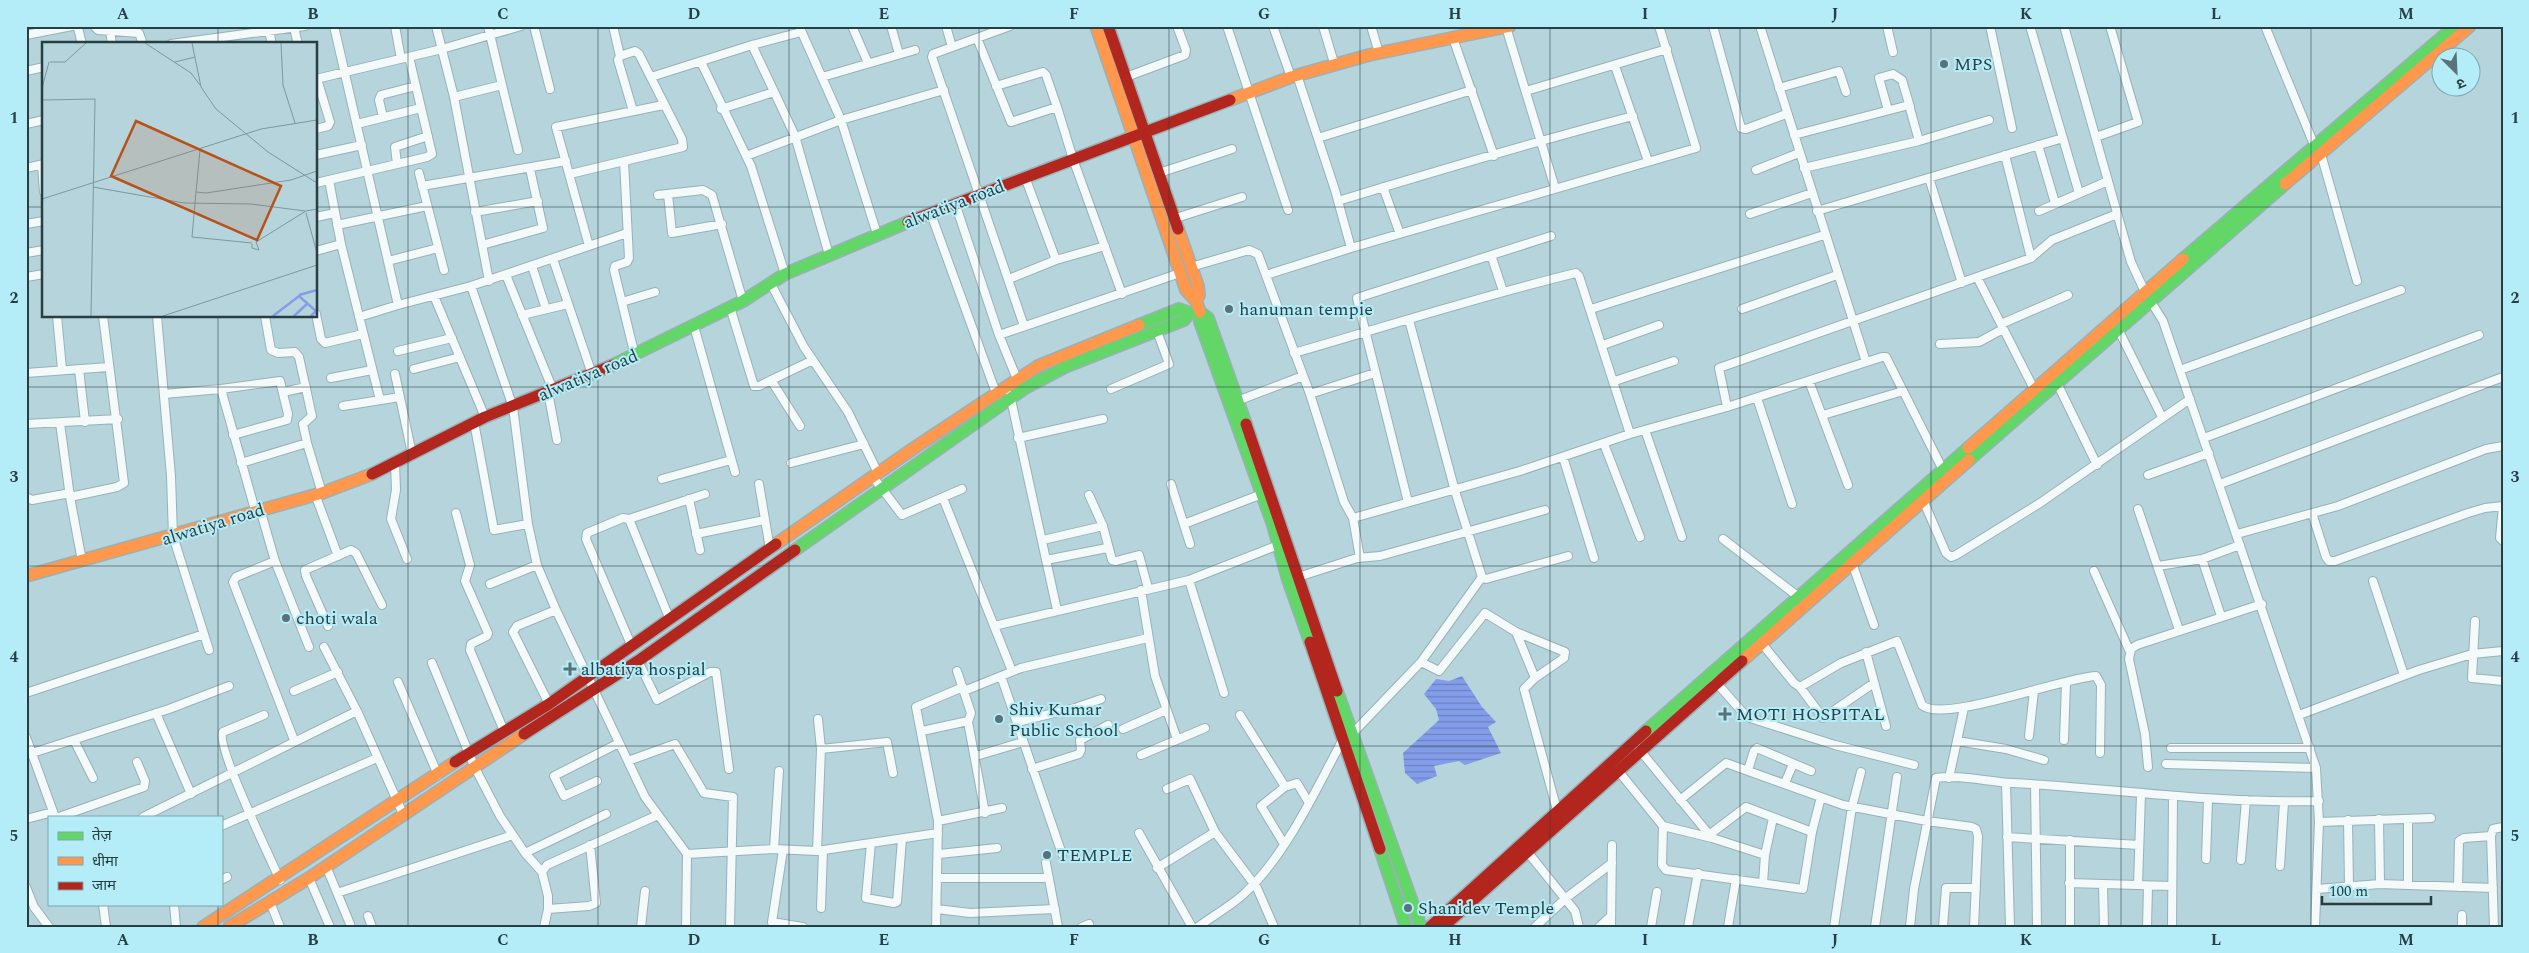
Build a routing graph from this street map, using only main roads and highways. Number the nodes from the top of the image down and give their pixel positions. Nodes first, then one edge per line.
1 (1096, 26) edge
2 (1108, 26) edge
3 (2455, 26) edge
4 (2470, 26) edge
5 (1508, 27) edge
6 (2410, 72) junction
7 (1141, 135) junction
8 (1197, 310) junction
9 (2116, 326) junction
10 (1098, 342) junction
11 (1103, 352) junction
12 (1284, 544) junction
13 (26, 576) edge
14 (1759, 640) junction
15 (1348, 735) junction
16 (1615, 766) junction
17 (1524, 848) junction
18 (202, 927) edge
19 (229, 927) edge
20 (1406, 927) edge
21 (1421, 927) edge
22 (1430, 927) edge
23 (1443, 927) edge

1 - 7 main road
2 - 7 main road
3 - 6 main road
4 - 6 main road
5 - 7 main road, alwatiya road
6 - 9 main road
7 - 8 main road
7 - 8 main road
7 - 13 main road, alwatiya road
8 - 10 main road
8 - 11 main road
8 - 12 main road
8 - 12 main road
9 - 14 main road
9 - 14 main road
10 - 11 main road
10 - 18 main road
11 - 19 main road
12 - 15 main road
14 - 16 main road
15 - 20 main road
15 - 21 main road
16 - 17 main road
16 - 17 main road
17 - 22 main road
17 - 23 main road

